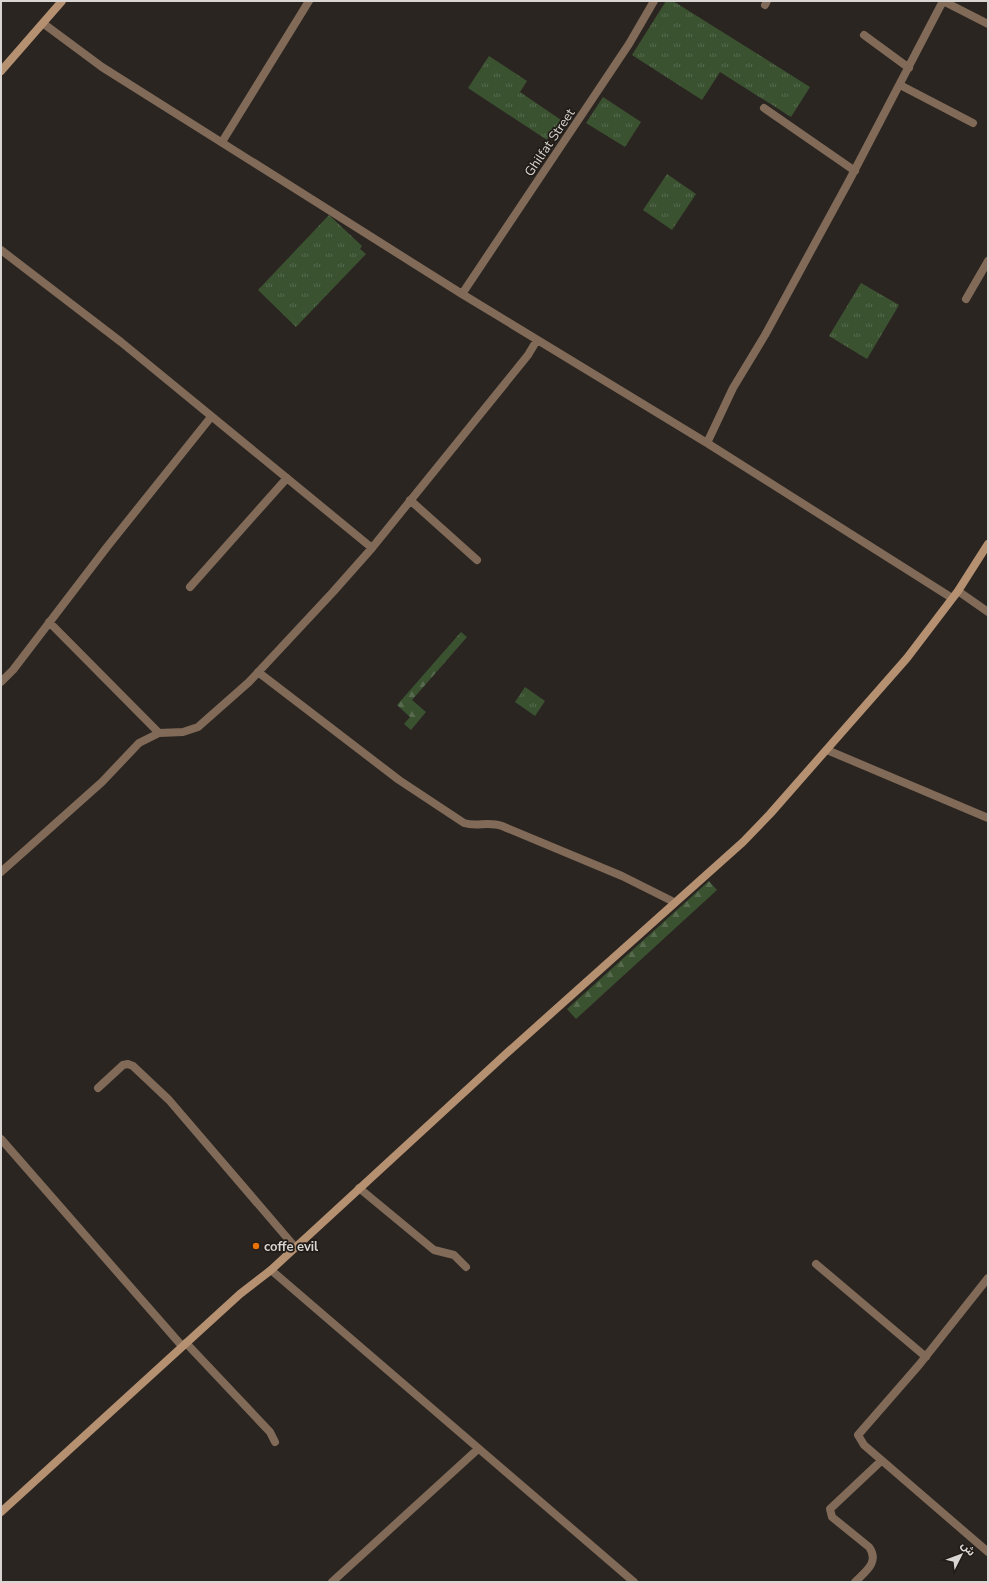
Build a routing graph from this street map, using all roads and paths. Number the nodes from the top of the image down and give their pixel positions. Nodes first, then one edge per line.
1 (62, 1) edge
2 (309, 1) edge
3 (654, 1) edge
4 (943, 1) edge
5 (44, 24) junction
6 (988, 24) edge
7 (864, 35) dead end
8 (909, 68) junction
9 (1, 71) edge
10 (900, 85) junction
11 (764, 108) dead end
12 (973, 123) dead end
13 (222, 142) junction
14 (855, 171) junction
15 (1, 250) edge
16 (988, 261) edge
17 (462, 294) junction
18 (966, 299) dead end
19 (537, 340) junction
20 (211, 417) junction
21 (707, 443) junction
22 (287, 478) junction
23 (410, 500) junction
24 (988, 544) edge
25 (372, 548) junction
26 (477, 560) dead end
27 (190, 587) dead end
28 (958, 591) junction
29 (952, 598) junction
30 (988, 612) edge
31 (49, 622) junction
32 (258, 672) junction
33 (1, 682) edge
34 (159, 733) junction
35 (827, 750) junction
36 (988, 818) edge
37 (1, 872) edge
38 (674, 902) junction
39 (98, 1088) dead end
40 (1, 1139) edge
41 (360, 1188) junction
42 (295, 1247) junction
43 (816, 1264) dead end
44 (466, 1267) dead end
45 (271, 1270) junction
46 (988, 1278) edge
47 (184, 1345) junction
48 (926, 1356) junction
49 (275, 1442) dead end
50 (478, 1449) junction
51 (881, 1461) junction
52 (1, 1512) edge
53 (988, 1552) edge
54 (332, 1582) edge
55 (634, 1582) edge
56 (855, 1582) edge

1 - 5 street
2 - 13 street
3 - 17 street, Ghilfat Street
4 - 6 street
4 - 8 street
5 - 9 street
5 - 13 street
7 - 8 street
8 - 10 street
10 - 12 street
10 - 14 street
11 - 14 street
13 - 17 street
14 - 21 street
15 - 20 street
16 - 18 street
17 - 19 street
19 - 21 street
19 - 23 street
20 - 22 street
20 - 31 street
21 - 29 street
22 - 25 street
22 - 27 street
23 - 25 street
23 - 26 street
24 - 28 street
25 - 32 street
28 - 29 street
28 - 30 street
29 - 35 street
31 - 33 street
31 - 34 street
32 - 34 street
32 - 38 street
34 - 37 street
35 - 36 street
35 - 38 street
38 - 41 street
39 - 42 street
40 - 47 street
41 - 42 street
41 - 44 street
42 - 45 street
43 - 48 street
45 - 47 street
45 - 50 street
46 - 48 street
47 - 49 street
47 - 52 street
48 - 51 street
50 - 54 street
50 - 55 street
51 - 53 street
51 - 56 street

